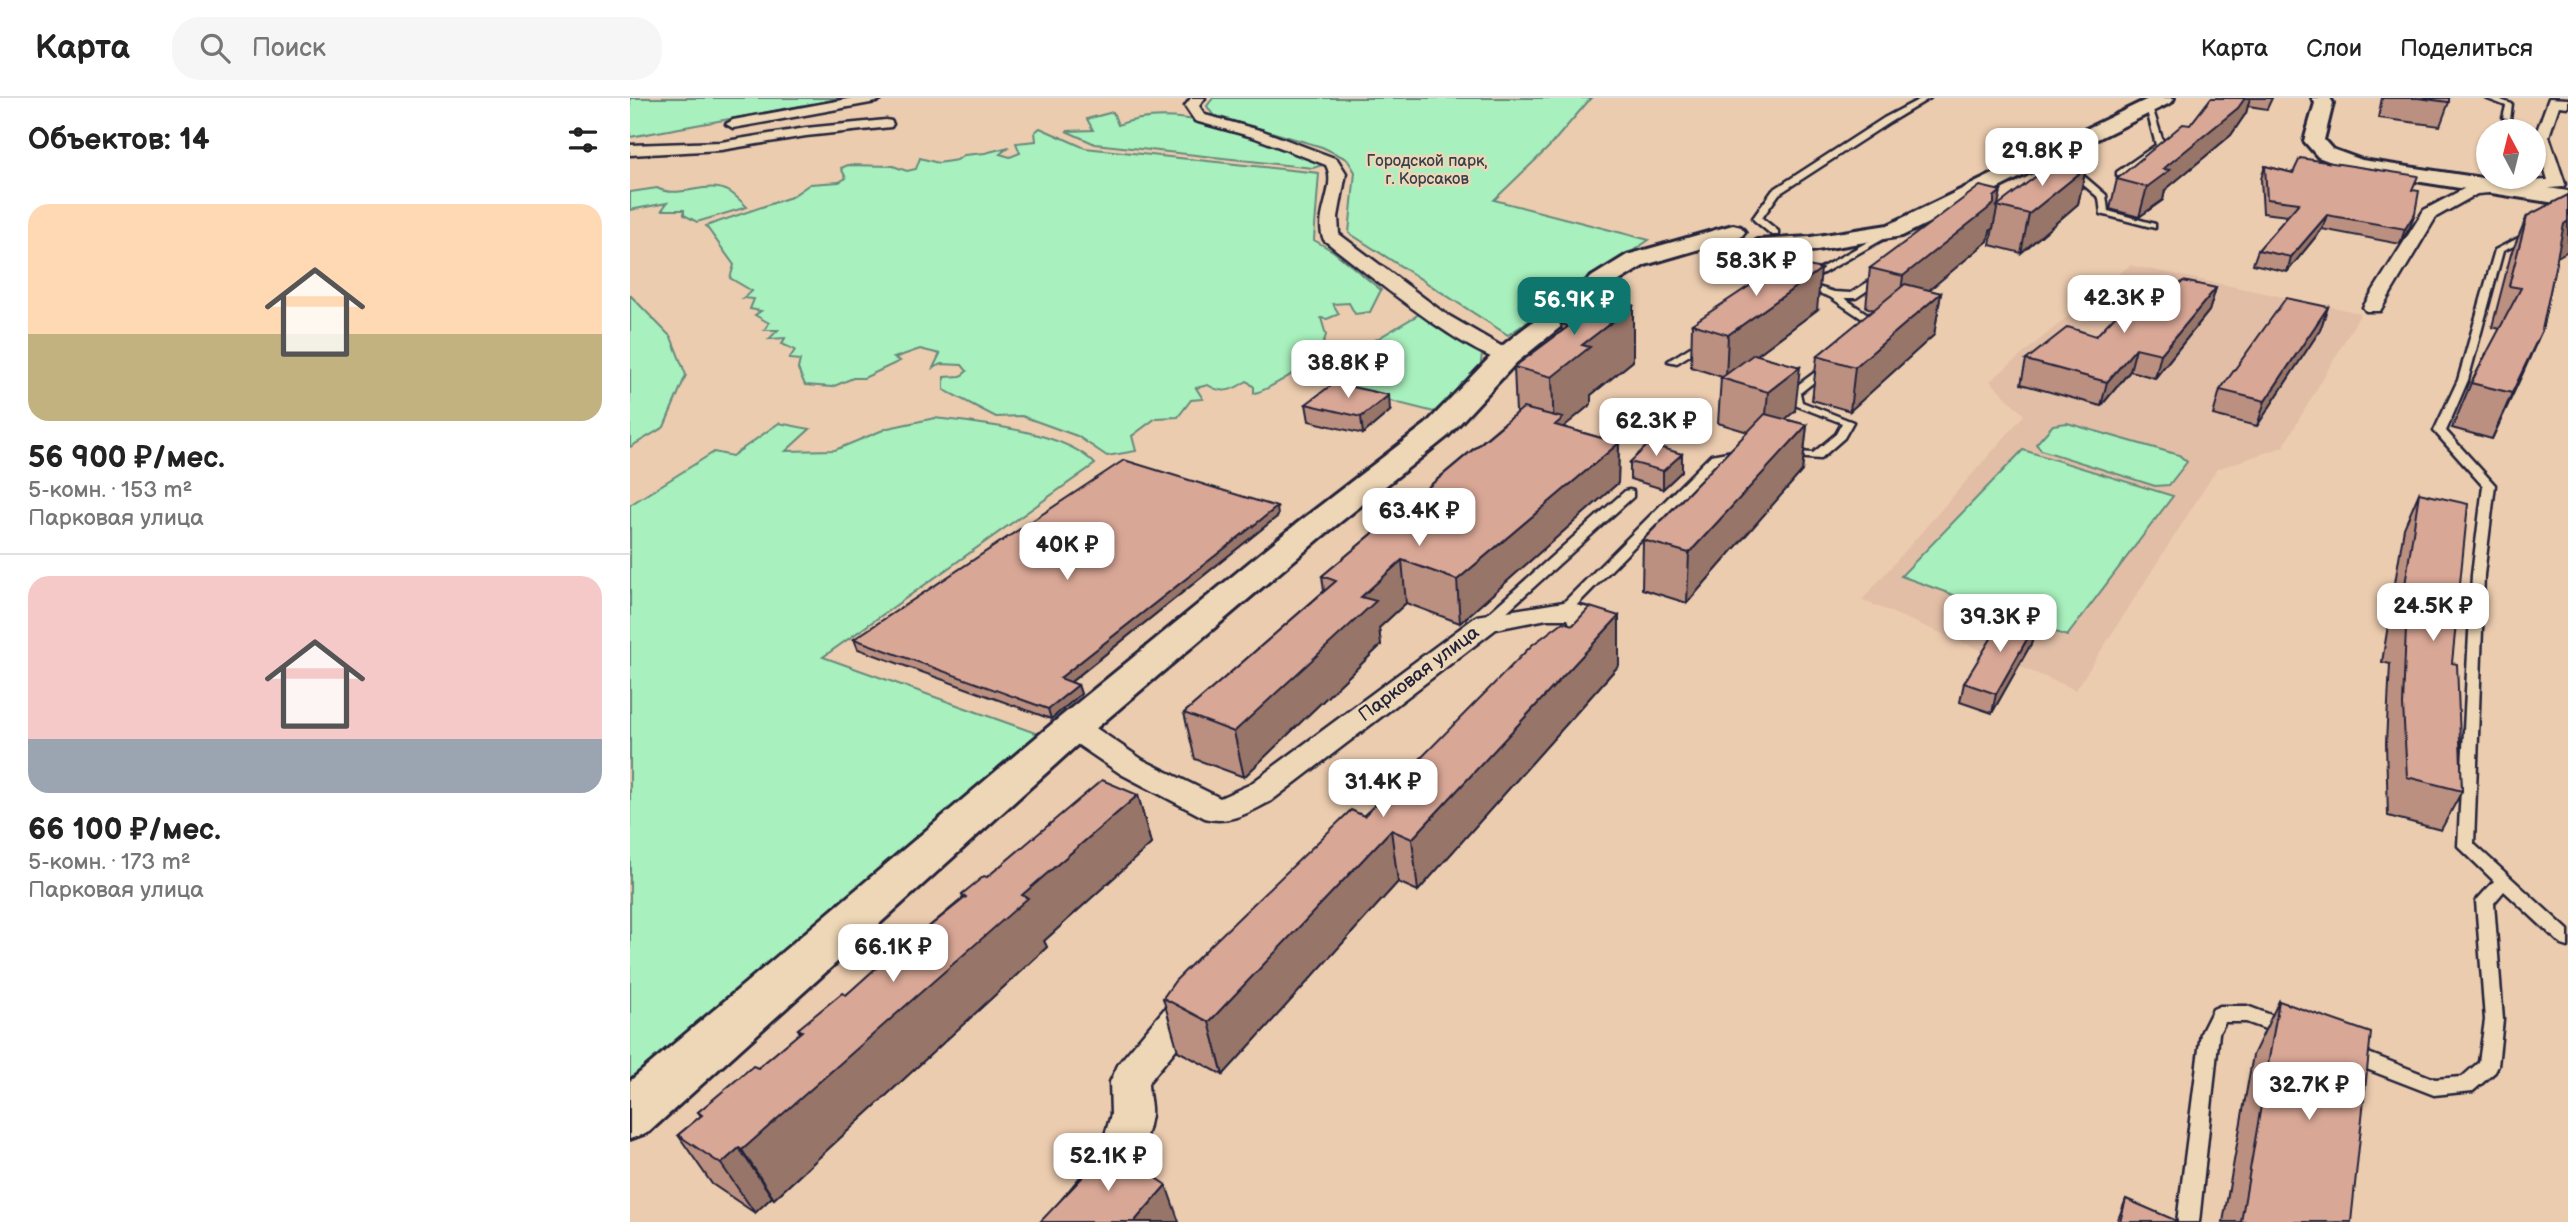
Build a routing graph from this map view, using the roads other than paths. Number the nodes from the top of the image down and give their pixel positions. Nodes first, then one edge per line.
1 (876, 98) edge
2 (1198, 98) edge
3 (1927, 98) edge
4 (2321, 98) edge
5 (2487, 98) edge
6 (2556, 101) edge
7 (2157, 102) edge
8 (2507, 118) dead end
9 (886, 124) dead end
10 (2546, 126) edge
11 (719, 127) dead end
12 (693, 131) dead end
13 (2169, 140) edge
14 (630, 142) edge
15 (855, 142) dead end
16 (2160, 145) junction
17 (721, 146) junction
18 (2546, 149) edge
19 (630, 150) edge
20 (2051, 160) junction
21 (2120, 174) edge
22 (2476, 184) edge
23 (2546, 185) edge
24 (2476, 189) edge
25 (2510, 189) edge
26 (2568, 198) edge
27 (2152, 226) dead end
28 (2543, 228) edge
29 (1894, 231) junction
30 (1759, 238) junction
31 (1894, 268) edge
32 (1796, 284) junction
33 (1785, 291) edge
34 (1833, 295) junction
35 (2373, 307) dead end
36 (1718, 333) edge
37 (1862, 339) edge
38 (1506, 356) junction
39 (1840, 356) edge
40 (1673, 361) dead end
41 (1753, 451) edge
42 (1773, 453) edge
43 (1629, 494) dead end
44 (1564, 610) junction
45 (1487, 622) junction
46 (1550, 665) edge
47 (1073, 727) junction
48 (2504, 881) junction
49 (2568, 940) edge
50 (1215, 978) edge
51 (2306, 1035) edge
52 (2339, 1049) edge
53 (630, 1115) edge
54 (1071, 1222) edge
55 (2188, 1222) edge

1 - 11 street
2 - 38 street
3 - 30 lane
4 - 22 street
5 - 8 lane
6 - 10 street
7 - 16 lane
7 - 20 street
9 - 17 street
12 - 14 street
13 - 16 lane
15 - 17 street
16 - 21 lane
17 - 19 street
18 - 23 street
20 - 27 lane
20 - 29 street
24 - 35 street
25 - 26 street
28 - 48 lane
29 - 30 street
29 - 32 lane
30 - 38 street
31 - 34 lane
32 - 33 lane
32 - 34 lane
34 - 37 lane
36 - 40 lane
38 - 47 street
39 - 42 lane
41 - 44 lane
43 - 45 lane
44 - 45 street, Парковая улица
44 - 46 street
45 - 47 street, Парковая улица
47 - 53 street
48 - 49 lane
48 - 52 lane
50 - 54 street
51 - 55 lane

